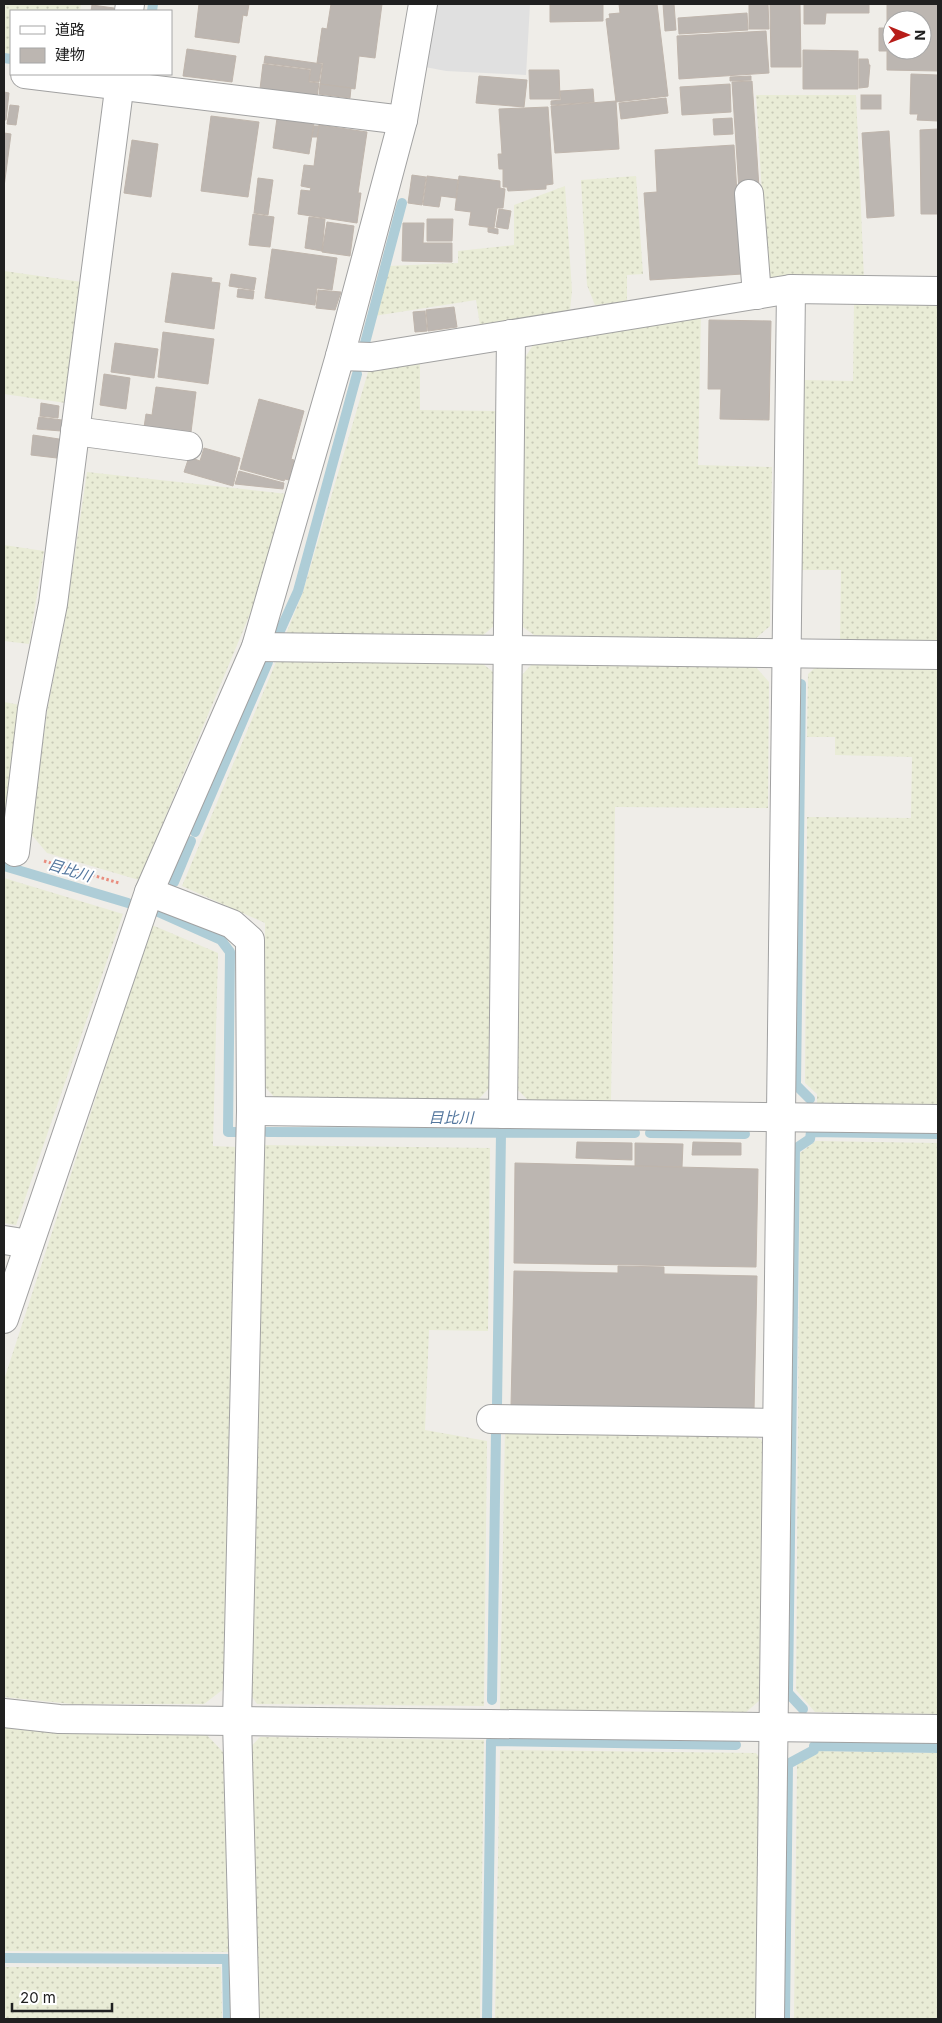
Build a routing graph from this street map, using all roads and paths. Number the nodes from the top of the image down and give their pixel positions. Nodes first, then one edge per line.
1 (423, 4) edge
2 (41, 75) edge
3 (120, 80) edge
4 (402, 120) junction
5 (749, 194) dead end
6 (791, 289) junction
7 (938, 291) edge
8 (757, 295) junction
9 (512, 334) junction
10 (340, 356) junction
11 (75, 431) junction
12 (188, 446) dead end
13 (256, 647) junction
14 (508, 650) junction
15 (786, 654) junction
16 (938, 655) edge
17 (15, 852) joint
18 (149, 892) junction
19 (251, 1111) junction
20 (503, 1114) junction
21 (781, 1117) junction
22 (938, 1119) edge
23 (16, 1242) edge
24 (4, 1319) edge
25 (491, 1419) dead end
26 (777, 1424) junction
27 (4, 1713) edge
28 (237, 1721) junction
29 (773, 1727) junction
30 (938, 1729) edge
31 (245, 2019) edge
32 (770, 2019) edge

1 - 4 street
2 - 3 street
3 - 4 street
3 - 11 street
4 - 10 street
5 - 8 street
6 - 7 street
6 - 8 street
6 - 15 street
8 - 9 street
9 - 10 street
9 - 14 street
10 - 13 street
11 - 12 street
11 - 17 street
13 - 14 street
13 - 18 street
14 - 15 street
14 - 20 street
15 - 16 street
15 - 21 street
17 - 18 path
18 - 19 street
18 - 23 street
19 - 20 street
19 - 28 street
20 - 21 street
21 - 22 street
21 - 26 street
23 - 24 street
25 - 26 street
26 - 29 street
27 - 28 street
28 - 29 street
28 - 31 street
29 - 30 street
29 - 32 street

